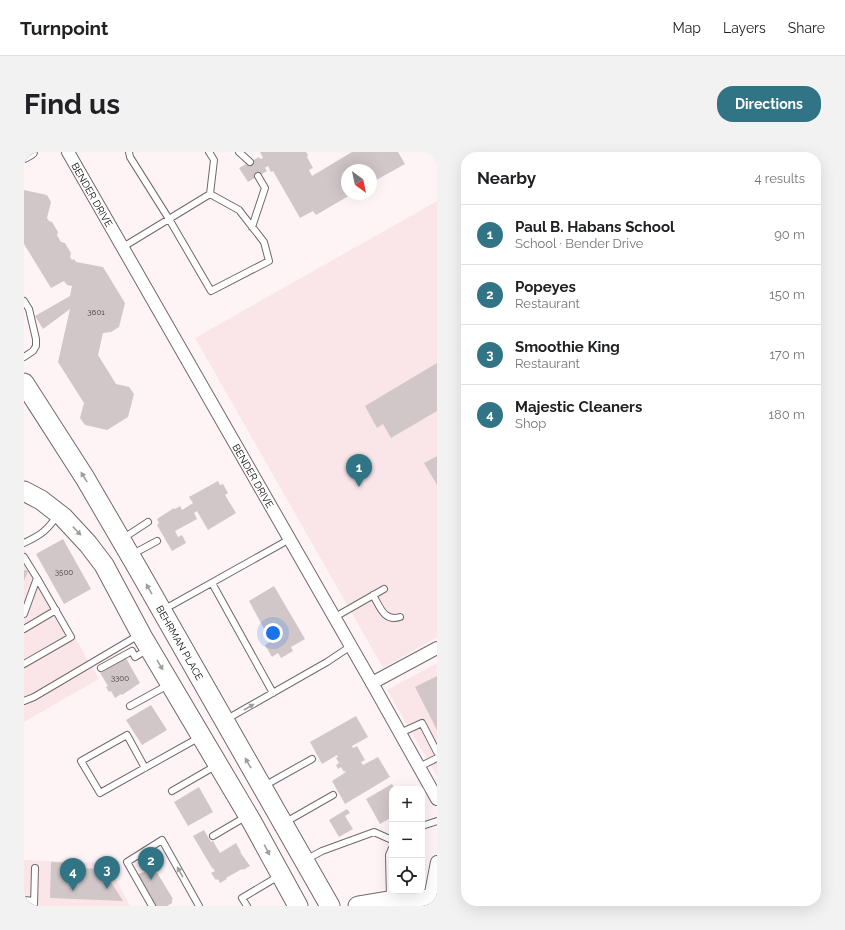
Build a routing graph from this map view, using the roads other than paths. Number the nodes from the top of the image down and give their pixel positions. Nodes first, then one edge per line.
1 (31, 152) edge
2 (68, 152) edge
3 (129, 152) edge
4 (209, 152) edge
5 (239, 152) edge
6 (24, 156) edge
7 (250, 162) dead end
8 (258, 176) dead end
9 (210, 194) junction
10 (169, 219) junction
11 (252, 227) junction
12 (123, 247) junction
13 (24, 301) edge
14 (24, 357) edge
15 (24, 383) edge
16 (24, 491) edge
17 (58, 513) junction
18 (148, 522) dead end
19 (290, 538) junction
20 (157, 541) dead end
21 (24, 543) edge
22 (129, 555) junction
23 (24, 557) edge
24 (37, 578) junction
25 (114, 583) junction
26 (212, 583) junction
27 (384, 589) dead end
28 (373, 595) junction
29 (56, 610) junction
30 (162, 611) junction
31 (24, 614) edge
32 (335, 617) junction
33 (400, 617) dead end
34 (24, 629) edge
35 (145, 641) junction
36 (352, 646) junction
37 (437, 648) edge
38 (24, 664) edge
39 (101, 668) dead end
40 (171, 683) junction
41 (372, 683) junction
42 (273, 693) junction
43 (24, 701) edge
44 (130, 706) dead end
45 (224, 721) junction
46 (400, 733) junction
47 (201, 736) junction
48 (437, 752) edge
49 (437, 758) edge
50 (312, 759) dead end
51 (218, 765) junction
52 (419, 767) junction
53 (145, 768) junction
54 (262, 787) junction
55 (172, 791) dead end
56 (333, 795) dead end
57 (436, 797) edge
58 (279, 816) junction
59 (250, 819) junction
60 (437, 821) edge
61 (425, 825) edge
62 (213, 836) dead end
63 (389, 839) edge
64 (389, 858) edge
65 (304, 860) junction
66 (437, 862) edge
67 (35, 868) dead end
68 (281, 876) junction
69 (434, 899) edge
70 (24, 900) edge
71 (390, 901) junction
72 (34, 903) edge
73 (152, 906) edge
74 (199, 906) edge
75 (247, 906) edge
76 (298, 906) edge
77 (330, 906) edge
78 (358, 906) edge

1 - 6 street
2 - 12 street, BENDER DRIVE
3 - 10 lane
4 - 9 lane
5 - 7 lane
8 - 11 lane
9 - 10 lane
9 - 11 lane
10 - 11 lane
10 - 12 lane
12 - 19 street, BENDER DRIVE
13 - 14 lane
22 -> 15 main road, BEHRMAN PLACE
16 - 17 main road
17 - 21 lane
17 -> 25 main road
18 - 22 lane
19 - 26 lane
19 - 32 street, BENDER DRIVE
20 - 22 lane
22 - 25 main road
30 -> 22 main road, BEHRMAN PLACE
23 - 24 lane
24 - 29 lane
24 - 31 lane
25 - 35 main road
26 - 30 lane
26 - 42 lane
27 - 28 lane
28 - 32 lane
28 - 33 lane
29 - 34 lane
29 - 38 lane
30 - 45 main road, BEHRMAN PLACE
32 - 36 street, BENDER DRIVE
35 - 39 lane
35 -> 40 main road
35 - 43 lane
36 - 41 street, BENDER DRIVE
36 - 42 lane
37 - 41 street
40 - 44 lane
40 - 47 main road
41 - 46 street, BENDER DRIVE
45 -> 42 lane
54 -> 45 main road, BEHRMAN PLACE
46 - 48 lane
46 - 52 street, BENDER DRIVE
47 - 51 main road
47 - 53 lane
49 - 52 lane
50 - 54 lane
51 - 55 lane
51 - 59 main road
52 - 57 street, BENDER DRIVE
53 - 53 lane
54 - 58 main road, BEHRMAN PLACE
56 - 58 lane
58 - 59 main road
58 - 65 main road, BEHRMAN PLACE
59 - 62 lane
59 -> 68 main road
60 - 61 lane
63 - 65 lane
64 - 71 lane
65 - 77 main road, BEHRMAN PLACE
66 - 69 street
67 - 72 lane
68 - 75 lane
68 - 76 main road
69 - 71 main road
70 - 72 lane
71 - 78 main road
74 -> 73 lane

